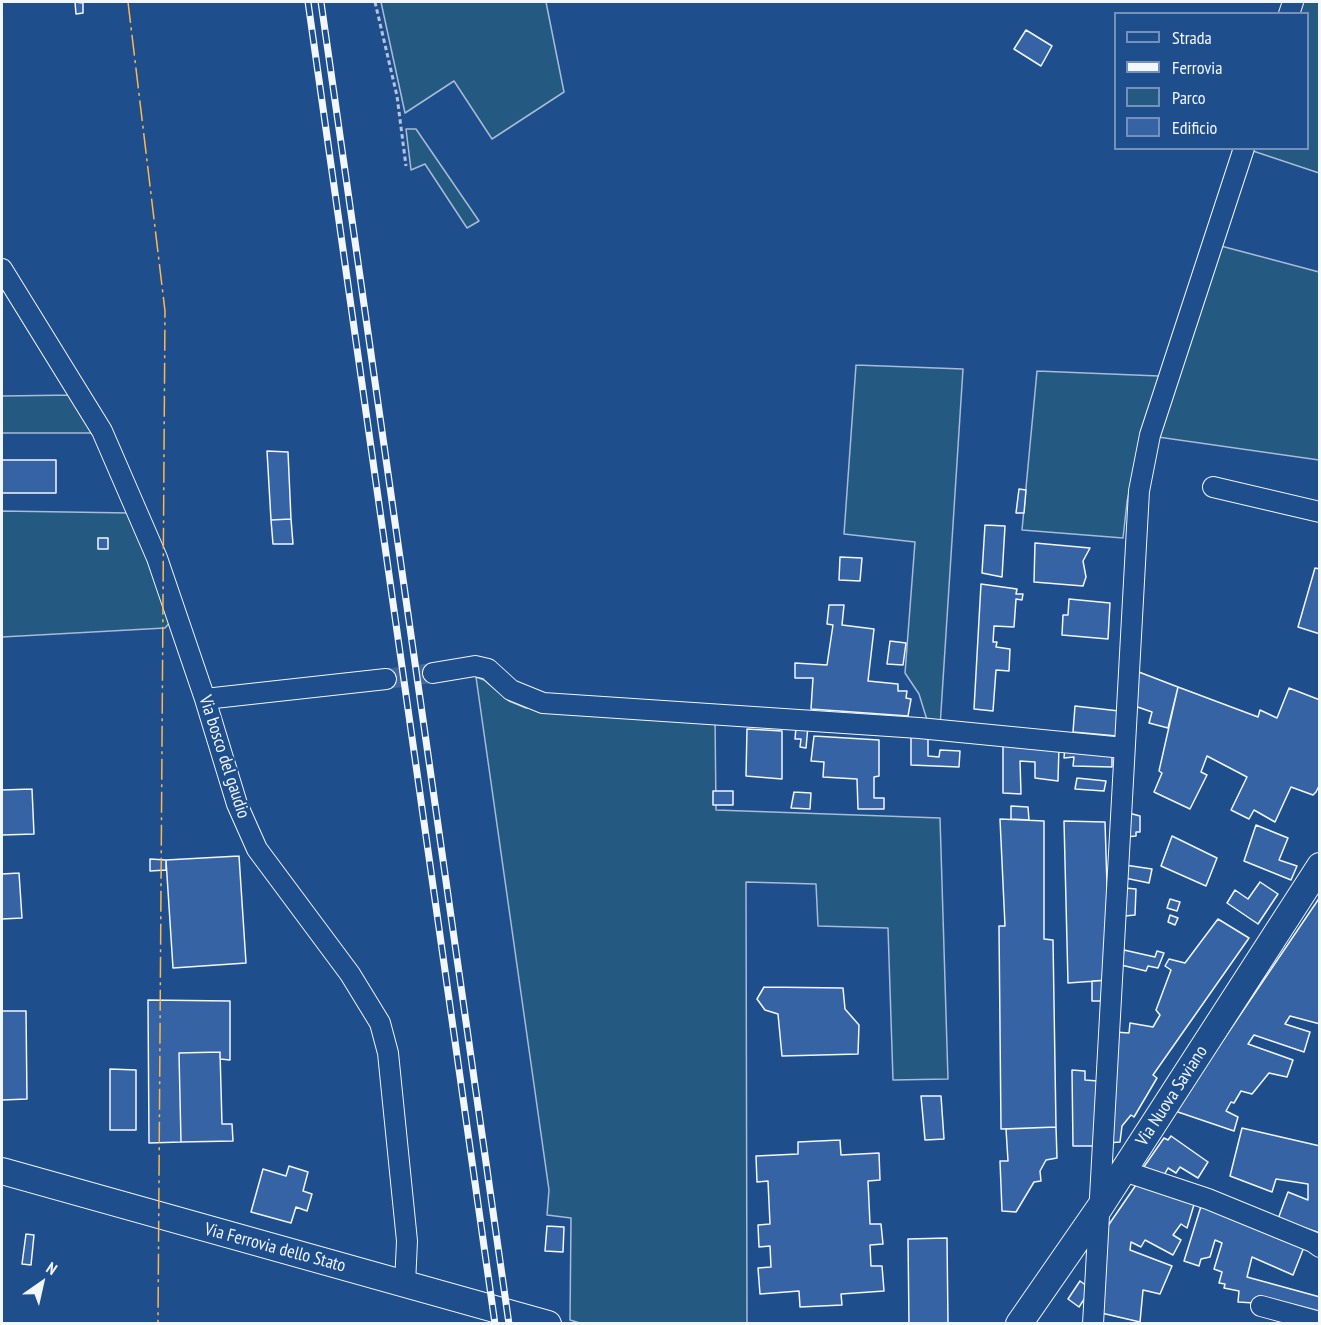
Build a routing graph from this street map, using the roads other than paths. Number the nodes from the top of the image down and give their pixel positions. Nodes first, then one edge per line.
1 (1243, 150) edge
2 (2, 269) edge
3 (1213, 487) dead end
4 (1320, 512) edge
5 (433, 673) tunnel mouth
6 (386, 679) tunnel mouth
7 (205, 699) junction
8 (1124, 747) junction
9 (1318, 870) edge
10 (1124, 1171) junction
11 (2, 1172) edge
12 (1100, 1207) junction
13 (1320, 1247) edge
14 (405, 1284) junction
15 (1261, 1305) dead end
16 (1320, 1322) edge
17 (548, 1323) edge
18 (1019, 1323) edge
19 (1093, 1323) edge

1 - 8 street
2 - 7 street, Via bosco del gaudio
3 - 4 street
5 - 8 street
6 - 7 street
7 - 14 street, Via bosco del gaudio
8 - 12 street
9 - 10 main road, Via Nuova Saviano
10 - 12 main road, Via Nuova Saviano
10 - 13 street
11 - 14 main road, Via Ferrovia dello Stato
12 - 18 main road, Via Nuova Saviano
12 - 19 street
14 - 17 main road, Via Ferrovia dello Stato
15 - 16 street

